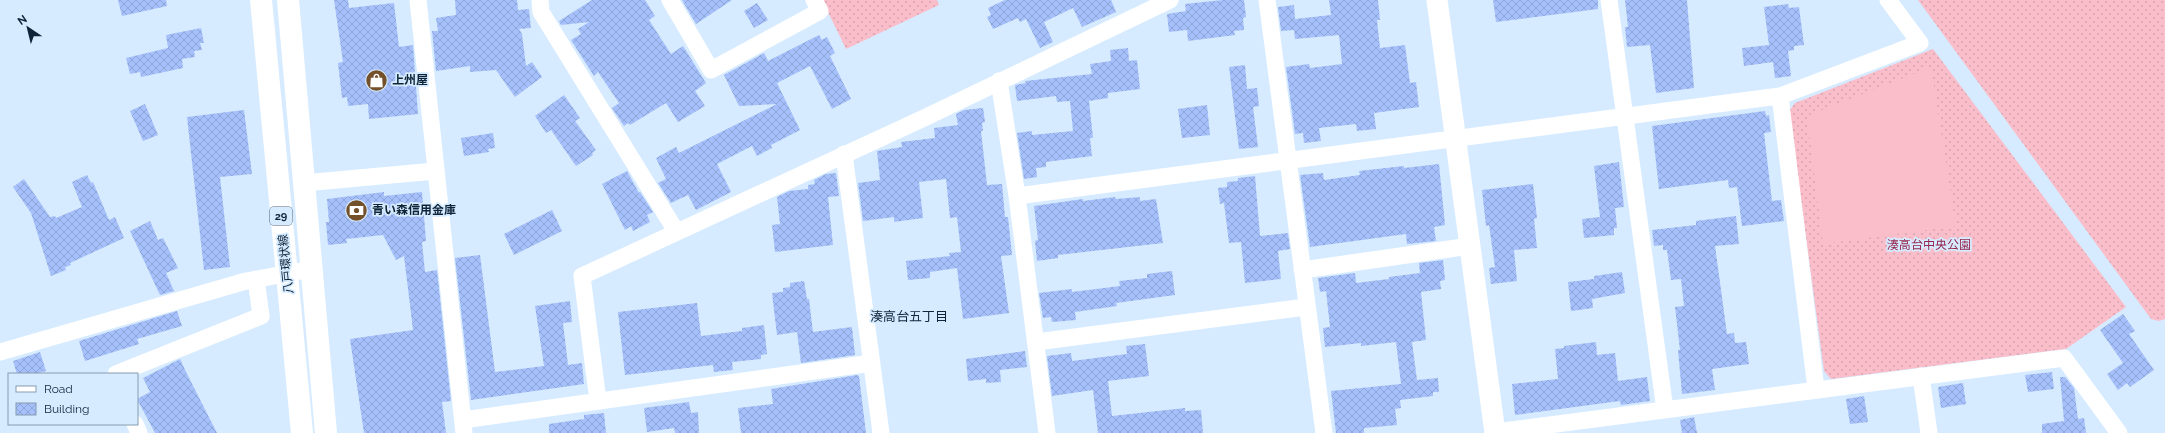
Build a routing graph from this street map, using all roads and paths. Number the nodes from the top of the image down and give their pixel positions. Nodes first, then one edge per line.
1 (261, 0) edge
2 (288, 0) edge
3 (418, 0) edge
4 (540, 0) edge
5 (670, 0) edge
6 (814, 0) edge
7 (1170, 0) edge
8 (1267, 0) edge
9 (1437, 0) edge
10 (1609, 0) edge
11 (1888, 0) edge
12 (999, 81) junction
13 (1780, 96) junction
14 (1625, 116) junction
15 (1456, 138) junction
16 (844, 154) junction
17 (1288, 160) junction
18 (435, 171) junction
19 (304, 183) junction
20 (1017, 196) junction
21 (676, 231) junction
22 (1470, 246) junction
23 (312, 270) junction
24 (1302, 270) junction
25 (288, 272) junction
26 (256, 279) junction
27 (1306, 307) junction
28 (1036, 342) junction
29 (0, 352) edge
30 (872, 363) junction
31 (118, 373) edge
32 (1921, 376) junction
33 (1816, 389) junction
34 (598, 401) junction
35 (1665, 410) junction
36 (464, 427) edge
37 (302, 433) edge
38 (326, 433) edge
39 (881, 433) edge
40 (1047, 433) edge
41 (1324, 433) edge
42 (1495, 433) edge
43 (1929, 433) edge
44 (2119, 433) edge

1 - 25 main road, 八戸環状線 / 29
2 - 19 main road, 八戸環状線 / 29
3 - 18 street
4 - 21 street
5 - 6 street
7 - 12 street
8 - 17 street
9 - 15 street
10 - 14 street
11 - 13 street
12 - 16 street
12 - 20 street
13 - 14 street
13 - 33 street
14 - 15 street
14 - 35 street
15 - 17 street
15 - 22 street
16 - 21 street
16 - 30 street
17 - 20 street
17 - 24 street
18 - 19 street
18 - 36 street
19 - 23 main road, 八戸環状線 / 29
20 - 28 street
21 - 34 street
22 - 24 street
22 - 42 street
23 - 25 street
23 - 38 main road, 八戸環状線 / 29
24 - 27 street
25 - 26 street
25 - 37 main road, 八戸環状線 / 29
26 - 29 street
26 - 31 street
27 - 28 street
27 - 41 street
28 - 40 street
30 - 34 street
30 - 39 street
32 - 33 street
32 - 43 street
32 - 44 street
33 - 35 street
34 - 36 street
35 - 42 street

